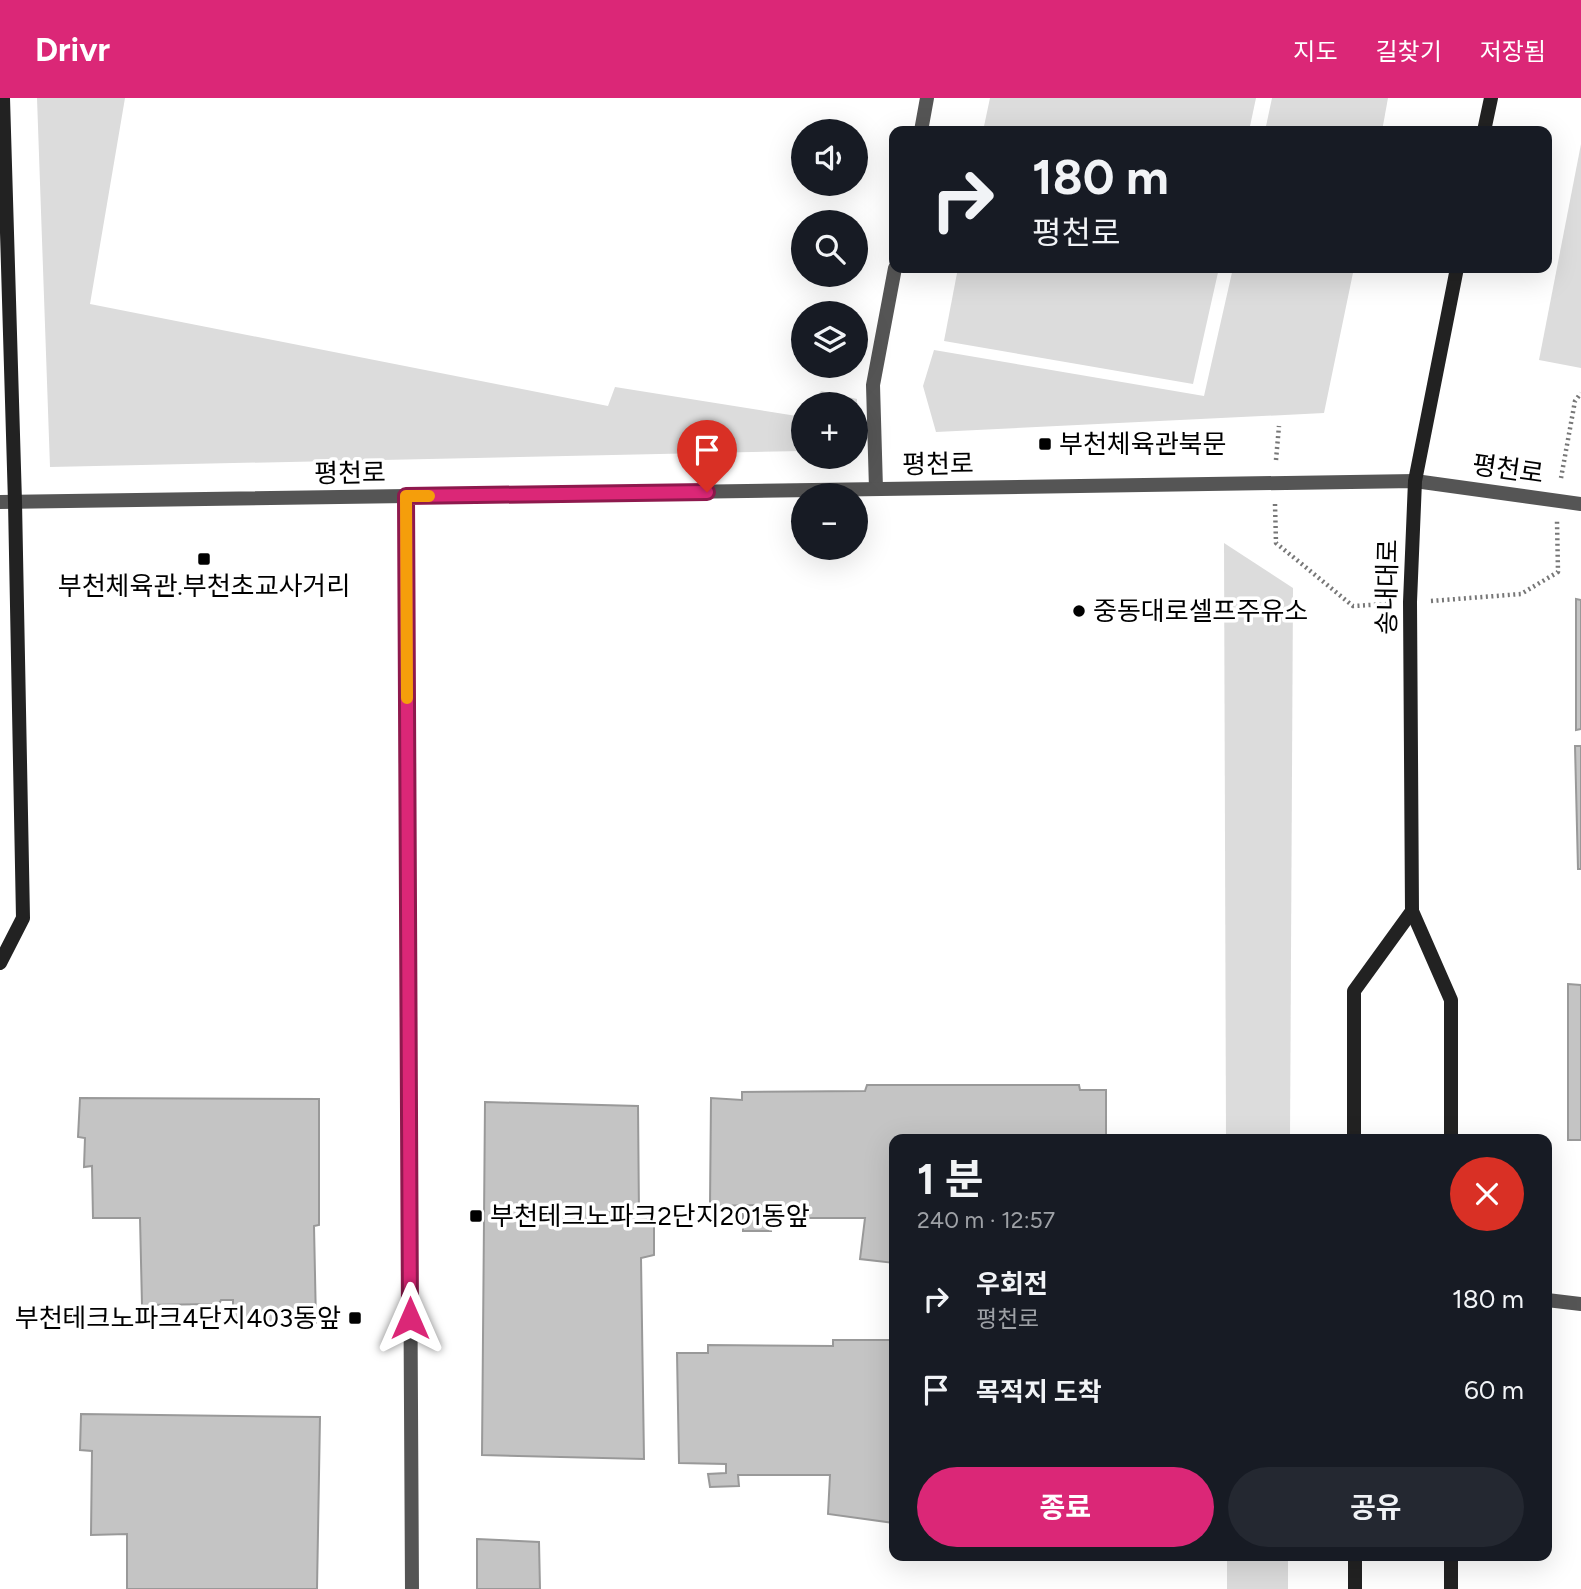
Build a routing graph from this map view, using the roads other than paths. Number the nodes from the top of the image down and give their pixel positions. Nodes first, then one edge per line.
1 (3, 98) edge
2 (928, 98) edge
3 (1491, 98) edge
4 (922, 126) edge
5 (1485, 126) edge
6 (894, 273) edge
7 (1456, 273) edge
8 (1415, 481) junction
9 (876, 489) junction
10 (406, 496) junction
11 (0, 502) edge
12 (15, 502) junction
13 (1581, 504) edge
14 (1412, 911) junction
15 (0, 963) edge
16 (1354, 1134) edge
17 (1451, 1134) edge
18 (1552, 1301) edge
19 (1581, 1304) edge
20 (1355, 1561) edge
21 (1451, 1561) edge
22 (412, 1589) edge
23 (1355, 1589) edge
24 (1451, 1589) edge

1 - 12 street
2 - 4 street
3 - 5 street
6 - 9 street
7 - 8 street, 송내대로
8 - 9 street, 평천로
8 - 13 street, 평천로
8 - 14 street, 송내대로
9 - 10 street, 평천로
10 - 12 street, 평천로
10 - 22 street
11 - 12 street, 평천로
12 - 15 street
14 - 16 street
14 - 17 street, 송내대로
18 - 19 street
20 - 23 street
21 - 24 street

